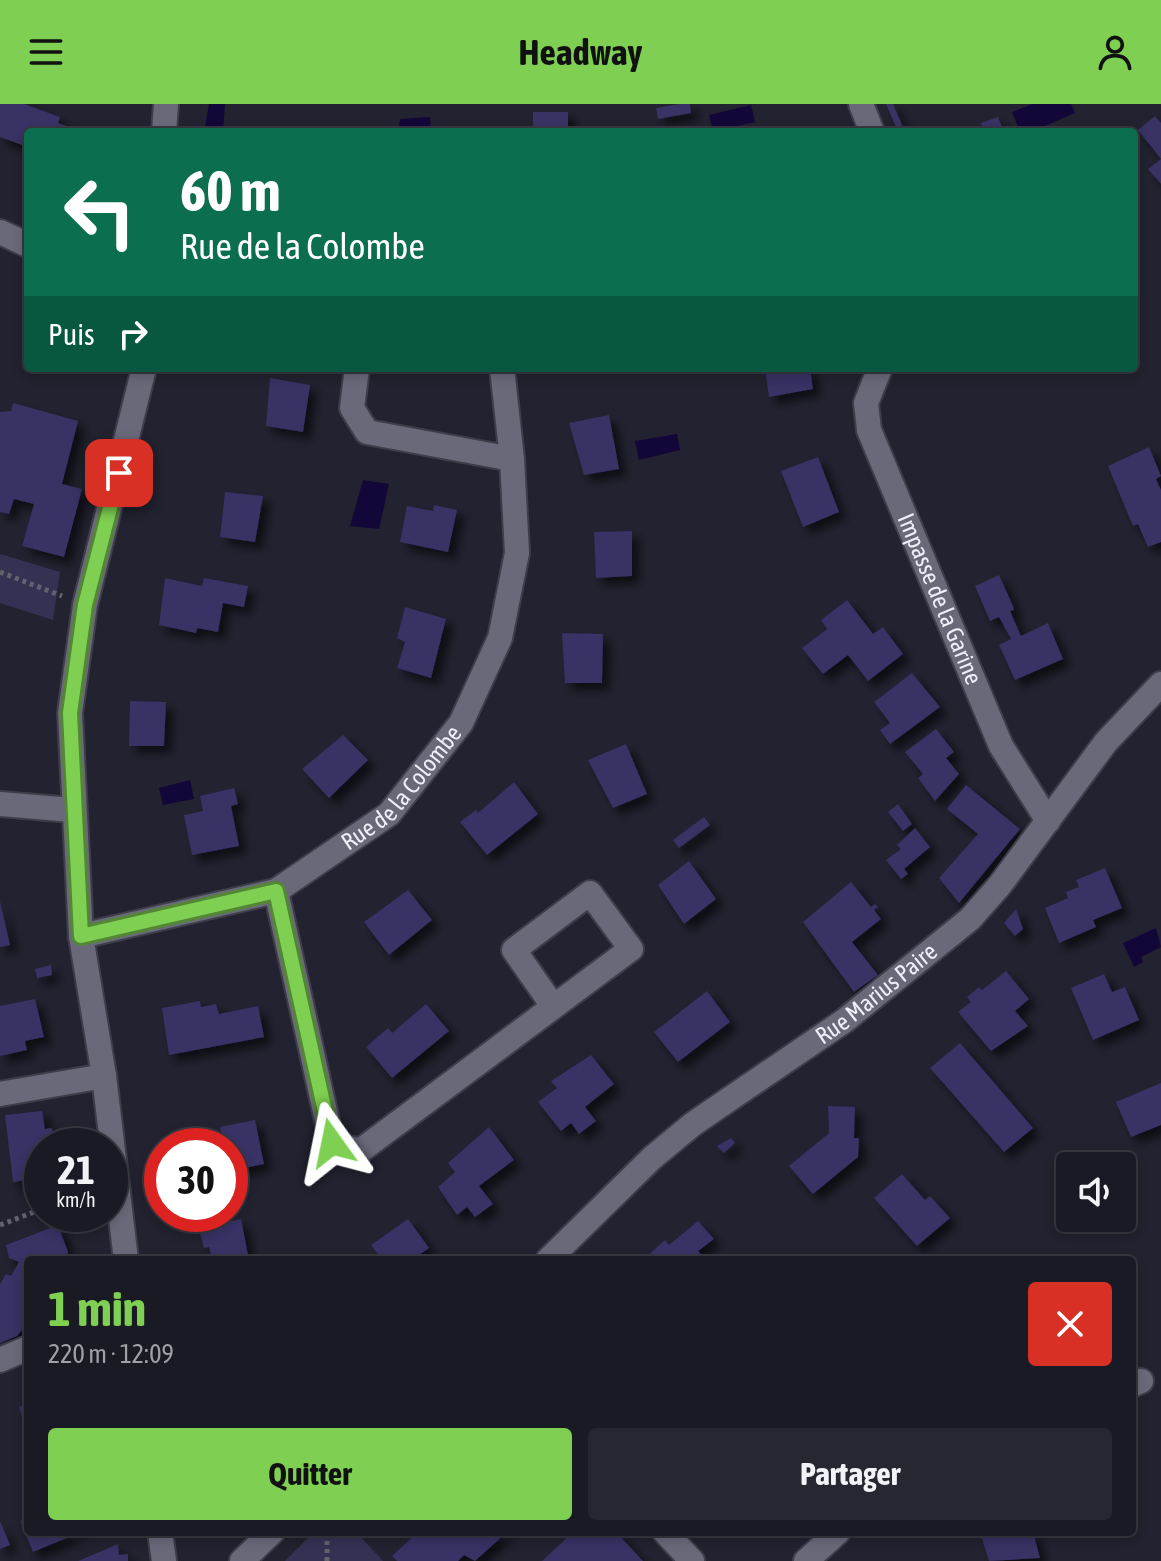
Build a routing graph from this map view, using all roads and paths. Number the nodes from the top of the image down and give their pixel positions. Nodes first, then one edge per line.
1 (166, 104) edge
2 (861, 104) edge
3 (164, 128) edge
4 (870, 128) edge
5 (0, 232) edge
6 (24, 243) edge
7 (143, 372) edge
8 (356, 372) edge
9 (502, 372) edge
10 (878, 372) edge
11 (512, 459) junction
12 (0, 572) edge
13 (85, 605) junction
14 (1161, 684) edge
15 (0, 804) edge
16 (72, 810) junction
17 (1048, 821) junction
18 (276, 891) junction
19 (81, 936) junction
20 (553, 1006) junction
21 (104, 1076) junction
22 (0, 1094) edge
23 (24, 1216) edge
24 (0, 1225) edge
25 (126, 1256) edge
26 (552, 1256) edge
27 (24, 1350) edge
28 (0, 1360) edge
29 (161, 1536) edge
30 (268, 1536) edge
31 (327, 1536) edge
32 (669, 1536) edge
33 (834, 1536) edge
34 (164, 1561) edge
35 (242, 1561) edge
36 (327, 1561) edge
37 (692, 1561) edge
38 (806, 1561) edge

1 - 3 street
2 - 4 street
5 - 6 street
7 - 13 street
8 - 11 street
9 - 11 street, Rue de la Colombe
10 - 17 street, Impasse de la Garine
11 - 18 street, Rue de la Colombe
12 - 13 path
13 - 16 street
14 - 17 street, Rue Marius Paire
15 - 16 street
16 - 19 street
17 - 26 street, Rue Marius Paire
18 - 19 street, Rue de la Colombe
18 - 20 street
19 - 21 street
20 - 20 street
21 - 22 street
21 - 25 street
23 - 24 path
27 - 28 street
29 - 34 street
30 - 35 street
31 - 36 path
32 - 37 street
33 - 38 street

